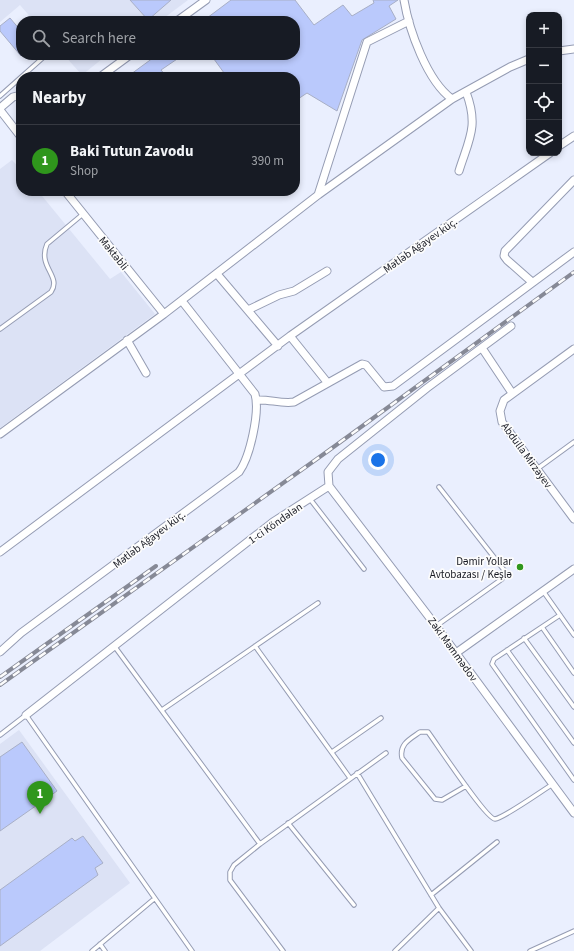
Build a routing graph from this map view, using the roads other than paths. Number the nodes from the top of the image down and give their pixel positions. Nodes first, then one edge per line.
1 (206, 0) edge
2 (404, 0) edge
3 (184, 16) edge
4 (409, 21) junction
5 (574, 49) edge
6 (562, 51) edge
7 (40, 60) edge
8 (123, 60) edge
9 (526, 60) edge
10 (27, 72) edge
11 (107, 72) edge
12 (16, 82) edge
13 (466, 92) junction
14 (0, 96) edge
15 (16, 96) edge
16 (452, 99) junction
17 (0, 109) edge
18 (16, 130) edge
19 (574, 136) edge
20 (562, 144) edge
21 (546, 156) edge
22 (459, 171) dead end
23 (574, 180) edge
24 (69, 196) edge
25 (318, 196) junction
26 (83, 214) junction
27 (574, 252) edge
28 (327, 271) dead end
29 (217, 274) junction
30 (532, 282) junction
31 (182, 301) junction
32 (248, 310) junction
33 (164, 314) junction
34 (511, 326) dead end
35 (0, 329) edge
36 (290, 336) junction
37 (127, 340) junction
38 (278, 346) junction
39 (482, 348) junction
40 (574, 349) edge
41 (146, 372) dead end
42 (240, 374) junction
43 (326, 382) junction
44 (512, 393) junction
45 (257, 400) junction
46 (0, 434) edge
47 (574, 442) edge
48 (537, 469) junction
49 (329, 486) junction
50 (438, 487) dead end
51 (310, 499) junction
52 (574, 519) edge
53 (0, 552) edge
54 (364, 569) dead end
55 (574, 569) edge
56 (543, 591) junction
57 (318, 603) dead end
58 (560, 615) junction
59 (436, 626) junction
60 (542, 627) junction
61 (574, 635) edge
62 (524, 638) junction
63 (255, 646) junction
64 (115, 647) junction
65 (507, 650) junction
66 (0, 652) edge
67 (456, 653) junction
68 (574, 673) edge
69 (574, 707) edge
70 (162, 710) junction
71 (26, 716) junction
72 (381, 718) dead end
73 (0, 735) edge
74 (574, 743) edge
75 (332, 752) junction
76 (386, 753) dead end
77 (357, 773) junction
78 (350, 778) junction
79 (574, 780) edge
80 (553, 784) junction
81 (466, 786) junction
82 (574, 813) edge
83 (288, 823) junction
84 (498, 842) dead end
85 (260, 844) junction
86 (431, 895) junction
87 (154, 899) junction
88 (354, 905) dead end
89 (439, 908) junction
90 (574, 931) edge
91 (100, 944) junction
92 (92, 951) edge
93 (105, 951) edge
94 (192, 951) edge
95 (283, 951) edge
96 (395, 951) edge
97 (471, 951) edge
98 (530, 951) edge

1 - 3 street
2 - 4 street
4 - 16 street
4 - 25 street
5 - 6 street
7 - 10 lane
8 - 11 street
9 - 13 street
12 - 14 lane
13 - 16 street
13 - 22 street
15 - 17 street
16 - 25 street
17 - 18 street
19 - 20 street
21 - 36 street, Mətləb Ağayev küç.
23 - 30 street
24 - 26 street, Məktəbli
25 - 29 street
26 - 33 street, Məktəbli
26 - 35 lane
27 - 30 street
28 - 32 street
29 - 31 street
29 - 32 street
30 - 43 street
31 - 33 street
31 - 42 street
32 - 38 street
33 - 37 street
34 - 39 street
36 - 38 street, Mətləb Ağayev küç.
36 - 43 street
37 - 41 street
37 - 46 street
38 - 42 street, Mətləb Ağayev küç.
39 - 44 street
39 - 49 street
40 - 44 street, Abdulla Mirzəyev
42 - 45 street
42 - 53 street, Mətləb Ağayev küç.
43 - 45 street
44 - 48 street, Abdulla Mirzəyev
45 - 66 street, Mətləb Ağayev küç.
47 - 48 lane
48 - 52 street, Abdulla Mirzəyev
49 - 51 street, 1-ci Köndələn
49 - 59 street, Zəki Məmmədov
50 - 59 lane
51 - 54 lane
51 - 64 street, 1-ci Köndələn
55 - 56 street
56 - 58 lane
56 - 67 street
57 - 63 lane
58 - 60 lane
58 - 61 lane
59 - 67 street, Zəki Məmmədov
60 - 62 lane
60 - 68 lane
62 - 65 lane
62 - 69 lane
63 - 70 lane
63 - 75 lane
64 - 70 lane
64 - 71 street, 1-ci Köndələn
65 - 74 lane
65 - 79 lane
67 - 80 street, Zəki Məmmədov
70 - 85 lane
71 - 73 lane
71 - 87 lane
72 - 75 lane
75 - 78 lane
76 - 77 lane
77 - 78 lane
77 - 86 lane
78 - 83 lane
80 - 81 lane
80 - 82 street, Zəki Məmmədov
81 - 81 lane
83 - 85 lane
83 - 88 lane
84 - 86 lane
85 - 95 lane
86 - 89 lane
87 - 91 lane
87 - 94 lane
89 - 96 lane
89 - 97 lane
90 - 98 lane
91 - 92 lane
91 - 93 lane

